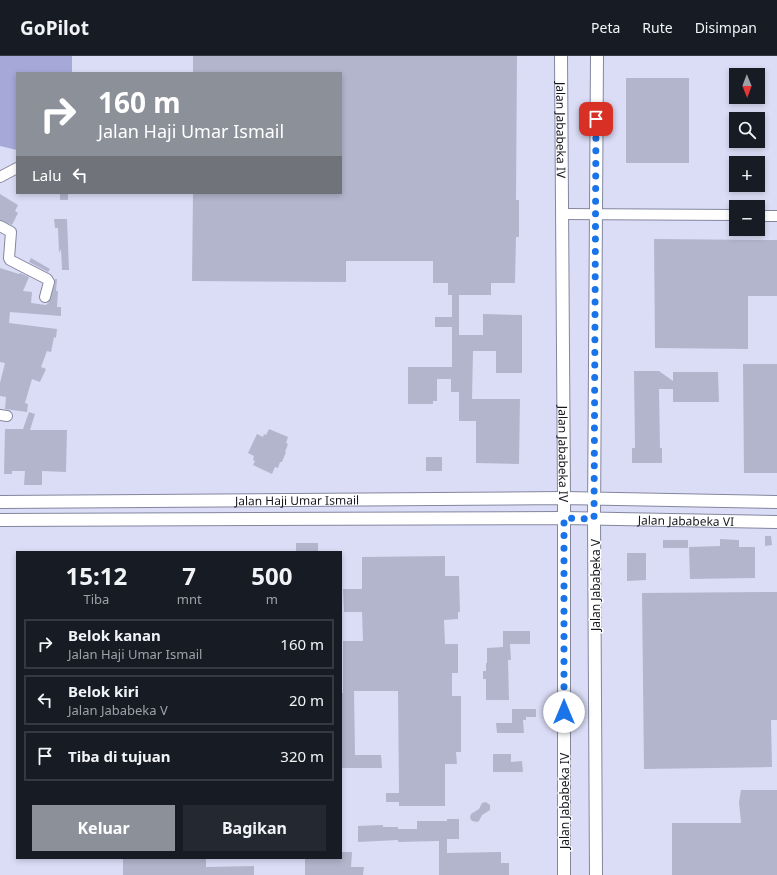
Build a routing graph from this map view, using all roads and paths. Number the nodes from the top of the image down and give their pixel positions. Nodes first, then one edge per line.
1 (561, 56) edge
2 (597, 56) edge
3 (16, 169) edge
4 (0, 177) edge
5 (563, 214) junction
6 (596, 214) junction
7 (729, 216) edge
8 (765, 216) edge
9 (777, 216) edge
10 (0, 226) edge
11 (45, 297) dead end
12 (564, 498) junction
13 (595, 500) junction
14 (0, 502) edge
15 (777, 502) edge
16 (564, 518) junction
17 (594, 519) junction
18 (0, 520) edge
19 (777, 522) edge
20 (564, 875) edge
21 (596, 875) edge

1 - 5 street, Jalan Jababeka IV
2 - 6 street, Jalan Jababeka V
3 - 4 street
5 - 6 street
5 - 12 street, Jalan Jababeka IV
6 - 7 street
6 - 13 street, Jalan Jababeka V
8 - 9 street
10 - 11 street
12 - 13 street, Jalan Haji Umar Ismail
12 - 14 street, Jalan Haji Umar Ismail
12 - 16 street, Jalan Jababeka IV
13 - 15 street, Jalan Jababeka VI
13 - 17 street, Jalan Jababeka V
16 - 17 street, Jalan Haji Umar Ismail
16 - 18 street, Jalan Haji Umar Ismail
16 - 20 street, Jalan Jababeka IV
17 - 19 street, Jalan Jababeka VI
17 - 21 street, Jalan Jababeka V

